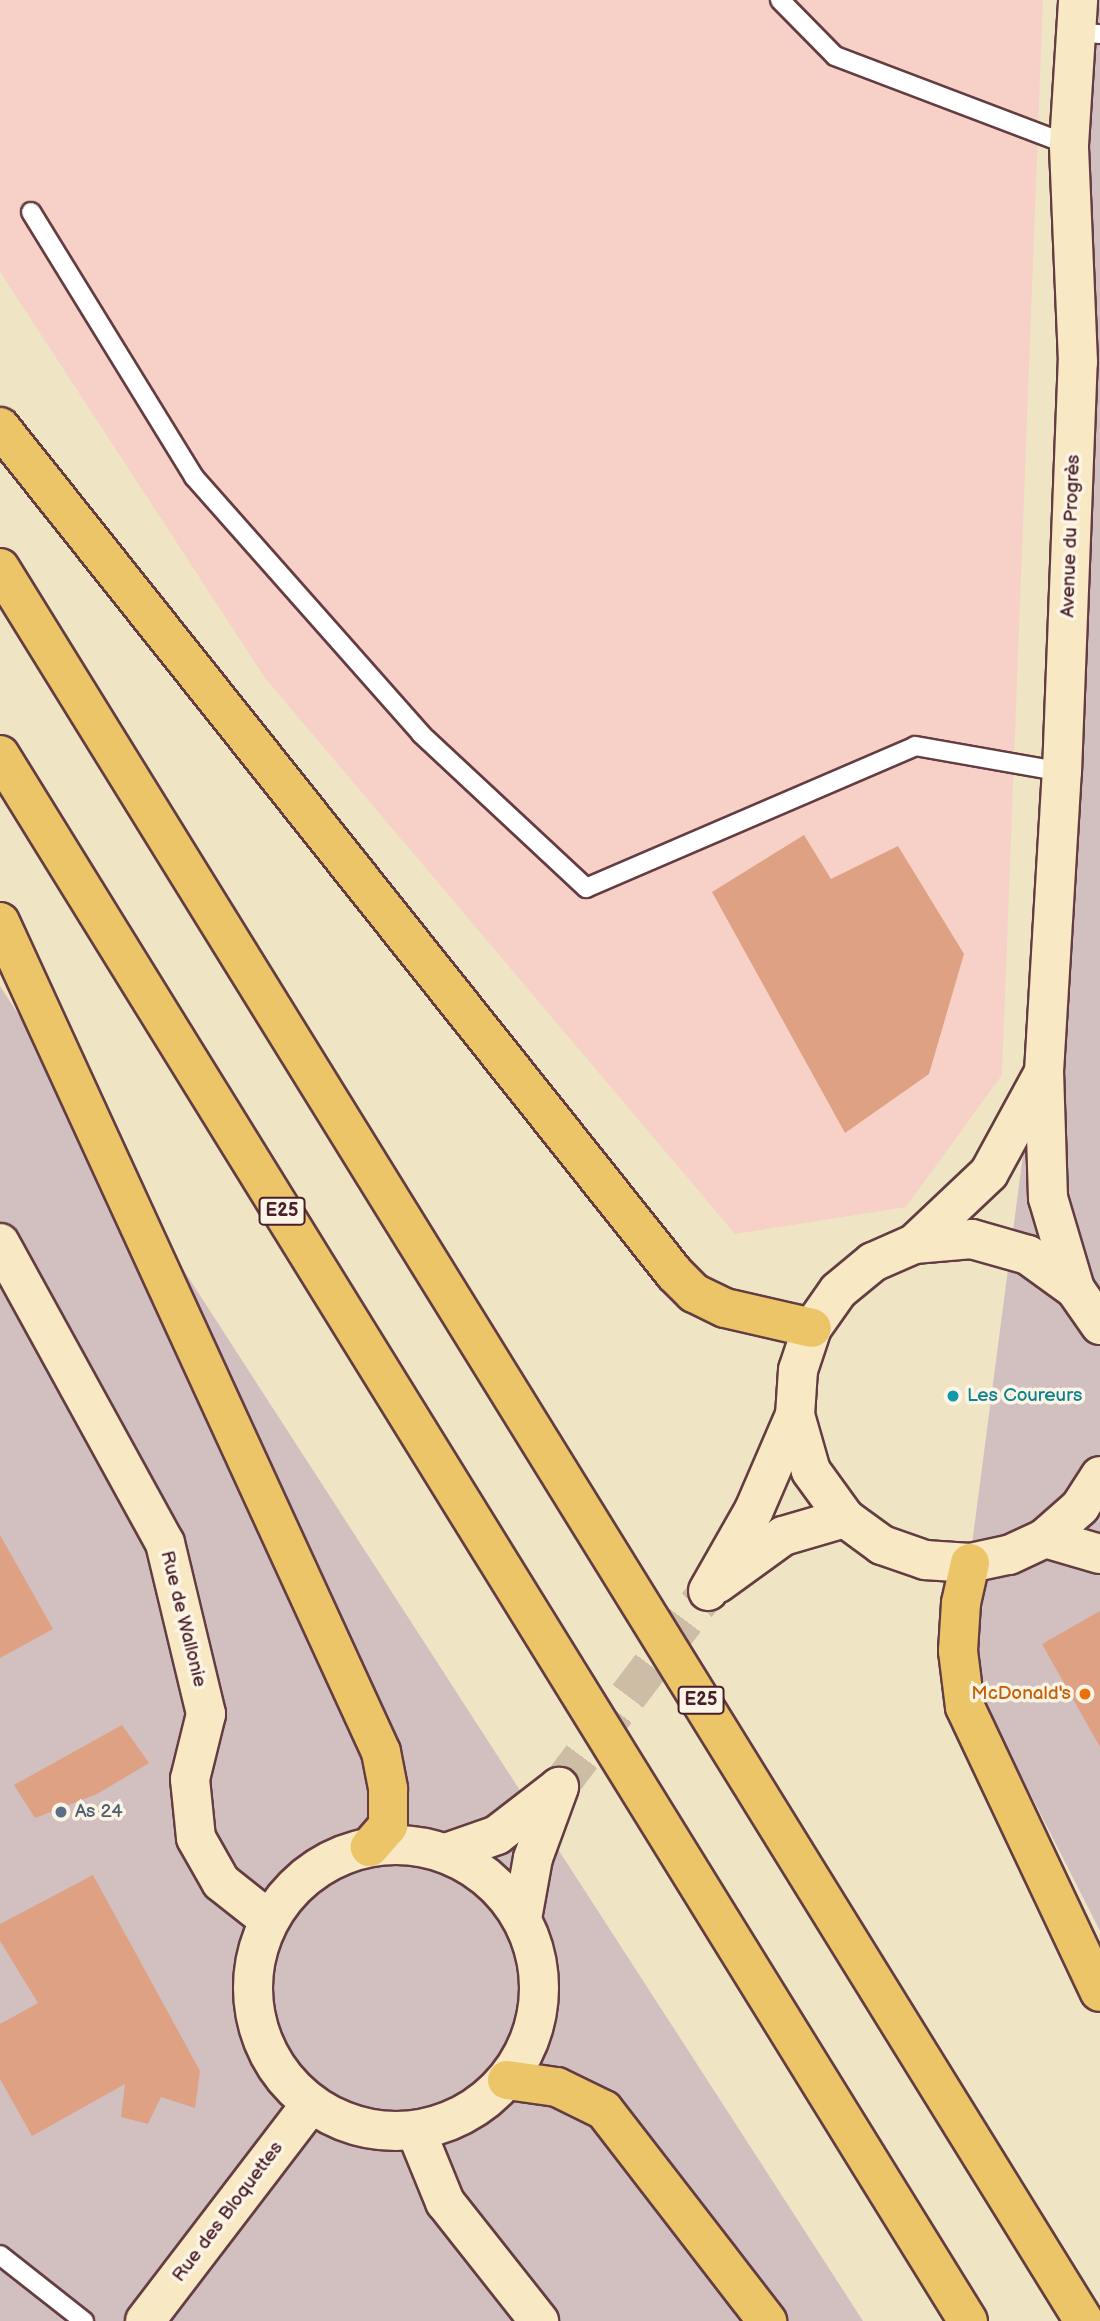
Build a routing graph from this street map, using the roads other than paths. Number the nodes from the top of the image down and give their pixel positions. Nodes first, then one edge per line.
1 (780, 0) edge
2 (1084, 22) edge
3 (1069, 145) junction
4 (31, 212) dead end
5 (1089, 363) edge
6 (0, 427) edge
7 (0, 568) edge
8 (0, 755) edge
9 (1062, 772) junction
10 (0, 922) edge
11 (1044, 1072) junction
12 (0, 1243) edge
13 (914, 1244) junction
14 (1074, 1289) junction
15 (1100, 1325) edge
16 (812, 1328) junction
17 (795, 1415) junction
18 (1100, 1476) edge
19 (845, 1518) junction
20 (1045, 1538) junction
21 (1100, 1554) edge
22 (970, 1563) junction
23 (370, 1847) junction
24 (446, 1853) junction
25 (270, 1920) junction
26 (522, 1920) junction
27 (1100, 1992) edge
28 (507, 2080) junction
29 (311, 2104) junction
30 (416, 2131) junction
31 (0, 2255) edge
32 (84, 2321) edge
33 (145, 2321) edge
34 (539, 2321) edge
35 (767, 2321) edge
36 (968, 2321) edge
37 (1084, 2321) edge

1 - 3 lane
2 - 3 street, Avenue du Progrès
3 - 5 street, Avenue du Progrès
4 - 9 lane
5 - 9 street, Avenue du Progrès
6 - 16 highway
7 - 37 highway, E25
8 - 36 highway, E25
9 - 11 street, Avenue du Progrès
10 - 23 highway
11 - 13 street, Avenue du Progrès
11 - 14 street, Avenue du Progrès
12 - 25 street, Rue de Wallonie
13 - 14 street
13 - 16 street
14 - 15 street
16 - 17 street
17 - 19 street
17 - 19 street
18 - 20 street
19 - 22 street
20 - 21 street
20 - 22 street
22 - 27 highway
23 - 24 street
23 - 25 street
24 - 26 street
24 - 26 street
25 - 29 street
26 - 28 street
28 - 30 street
28 - 35 highway
29 - 30 street
29 - 33 street, Rue des Bloquettes
30 - 34 street
31 - 32 lane

